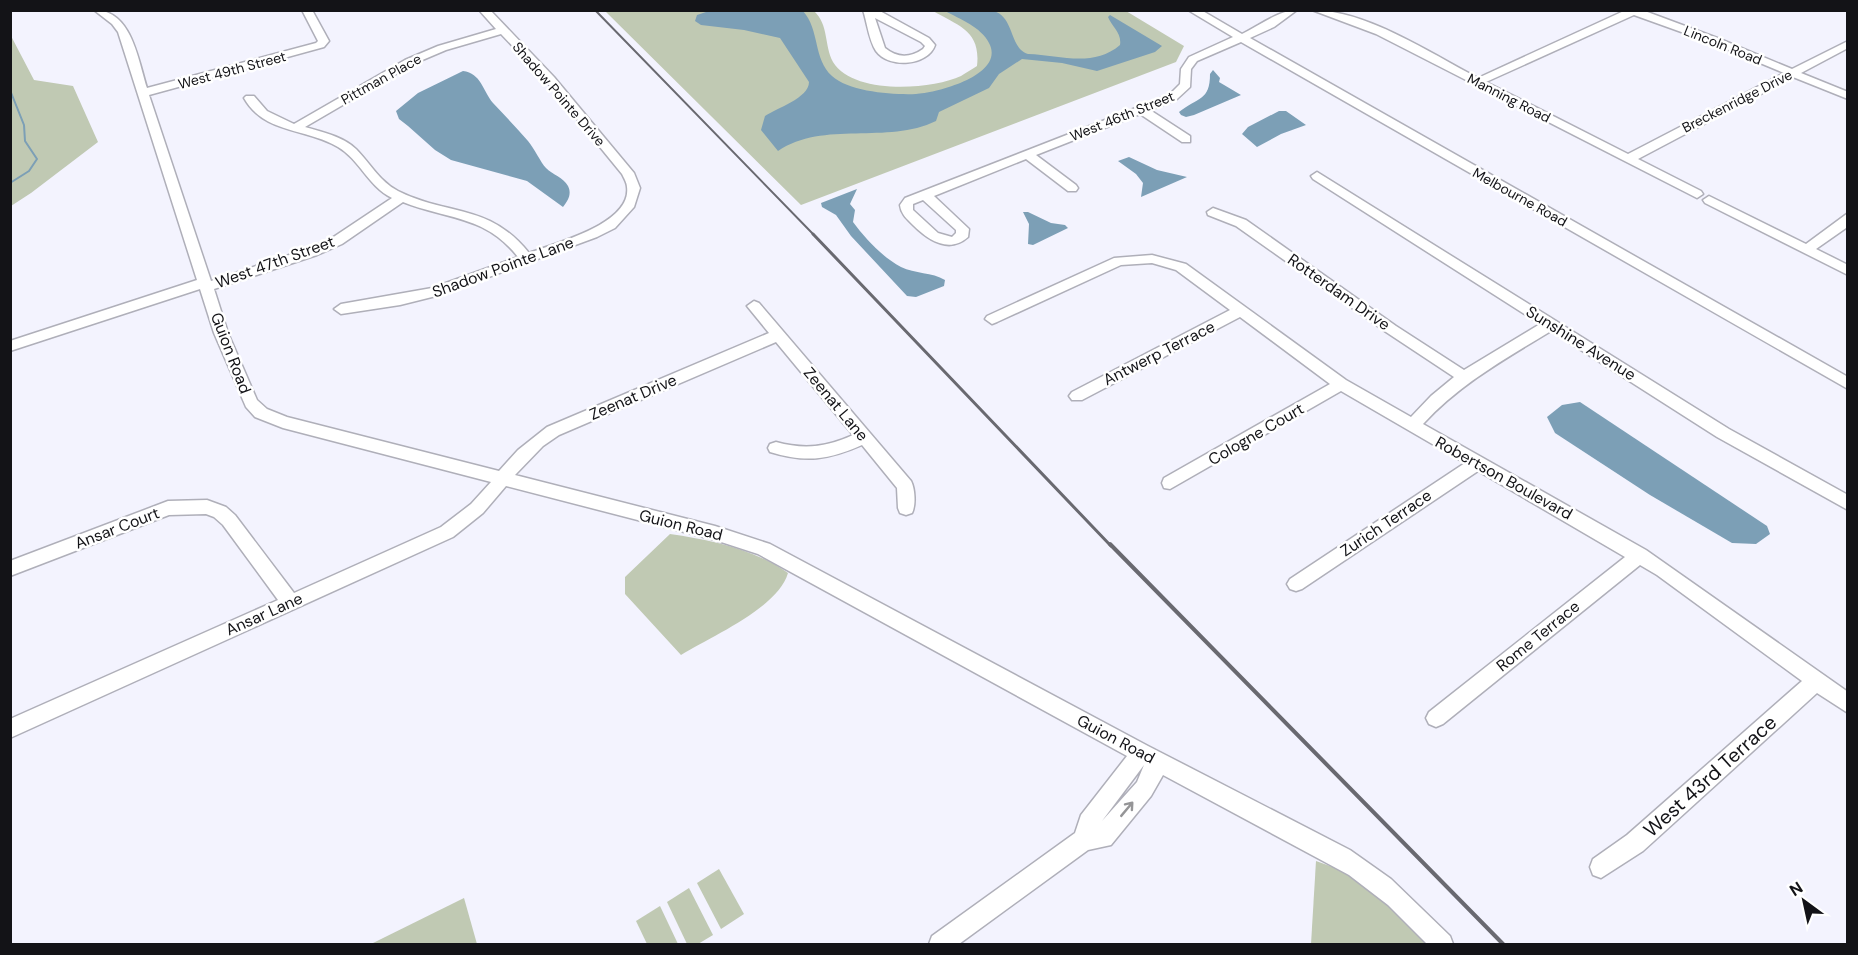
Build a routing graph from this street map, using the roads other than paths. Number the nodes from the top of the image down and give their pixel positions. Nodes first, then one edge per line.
1 (99, 10) edge
2 (307, 10) edge
3 (483, 10) edge
4 (869, 10) edge
5 (1193, 10) edge
6 (1292, 10) edge
7 (1317, 10) edge
8 (1633, 11) edge
9 (502, 30) junction
10 (1240, 38) junction
11 (1848, 44) edge
12 (1792, 73) junction
13 (1477, 82) junction
14 (143, 93) junction
15 (1848, 96) edge
16 (250, 98) dead end
17 (1142, 110) junction
18 (297, 127) junction
19 (1186, 139) dead end
20 (1027, 154) junction
21 (1628, 159) junction
22 (1317, 176) dead end
23 (632, 181) joint
24 (1072, 188) dead end
25 (398, 195) junction
26 (925, 195) dead end
27 (1213, 212) dead end
28 (1848, 217) edge
29 (1806, 250) junction
30 (527, 259) junction
31 (1848, 272) edge
32 (205, 283) junction
33 (754, 306) dead end
34 (341, 309) dead end
35 (1240, 311) junction
36 (992, 319) dead end
37 (1551, 324) junction
38 (778, 335) junction
39 (10, 346) edge
40 (1464, 377) junction
41 (1341, 384) junction
42 (1848, 384) edge
43 (1077, 396) dead end
44 (1412, 426) junction
45 (865, 437) junction
46 (776, 448) dead end
47 (1477, 463) junction
48 (503, 478) junction
49 (1170, 483) dead end
50 (1848, 504) edge
51 (906, 508) dead end
52 (1640, 555) junction
53 (10, 569) edge
54 (1296, 584) dead end
55 (290, 602) junction
56 (1816, 681) junction
57 (1848, 705) edge
58 (1437, 718) dead end
59 (10, 729) edge
60 (1150, 758) junction
61 (1601, 867) dead end
62 (940, 945) edge
63 (1442, 945) edge

1 - 14 street, Guion Road
2 - 14 street, West 49th Street
3 - 9 street, Shadow Pointe Drive
4 - 4 street
5 - 10 street, Melbourne Road
6 - 10 street, West 46th Street
7 - 13 street, Manning Road
8 - 12 street, Lincoln Road
8 - 13 street
9 - 18 street, Pittman Place
9 - 23 street, Shadow Pointe Drive
10 - 17 street, West 46th Street
10 - 42 street, Melbourne Road
11 - 12 street, Breckenridge Drive
12 - 15 street, Lincoln Road
12 - 21 street, Breckenridge Drive
13 - 21 street, Manning Road
14 - 32 street, Guion Road
16 - 18 street
17 - 19 street
17 - 20 street, West 46th Street
18 - 25 street
20 - 24 street
20 - 26 street, West 46th Street
21 - 29 street, Manning Road
22 - 37 street, Sunshine Avenue
23 - 30 street, Shadow Pointe Lane
25 - 30 street
25 - 32 street, West 47th Street
27 - 40 street, Rotterdam Drive
28 - 29 street
29 - 31 street, Manning Road
30 - 34 street, Shadow Pointe Lane
32 - 39 street, West 47th Street
32 - 48 street, Guion Road
33 - 38 street, Zeenat Lane
35 - 36 street, Robertson Boulevard
35 - 41 street, Robertson Boulevard
35 - 43 street, Antwerp Terrace
37 - 40 street
37 - 50 street, Sunshine Avenue
38 - 45 street, Zeenat Lane
38 - 48 street, Zeenat Drive
40 - 44 street
41 - 44 street, Robertson Boulevard
41 - 49 street, Cologne Court
44 - 47 street, Robertson Boulevard
45 - 46 street
45 - 51 street, Zeenat Lane
47 - 52 street, Robertson Boulevard
47 - 54 street, Zurich Terrace
48 - 55 street, Ansar Lane
48 - 60 street, Guion Road
52 - 56 street, Robertson Boulevard
52 - 58 street, Rome Terrace
53 - 55 street, Ansar Court
55 - 59 street, Ansar Lane
56 - 57 street, Robertson Boulevard
56 - 61 street, West 43rd Terrace
60 - 62 street
60 - 63 street, Guion Road

